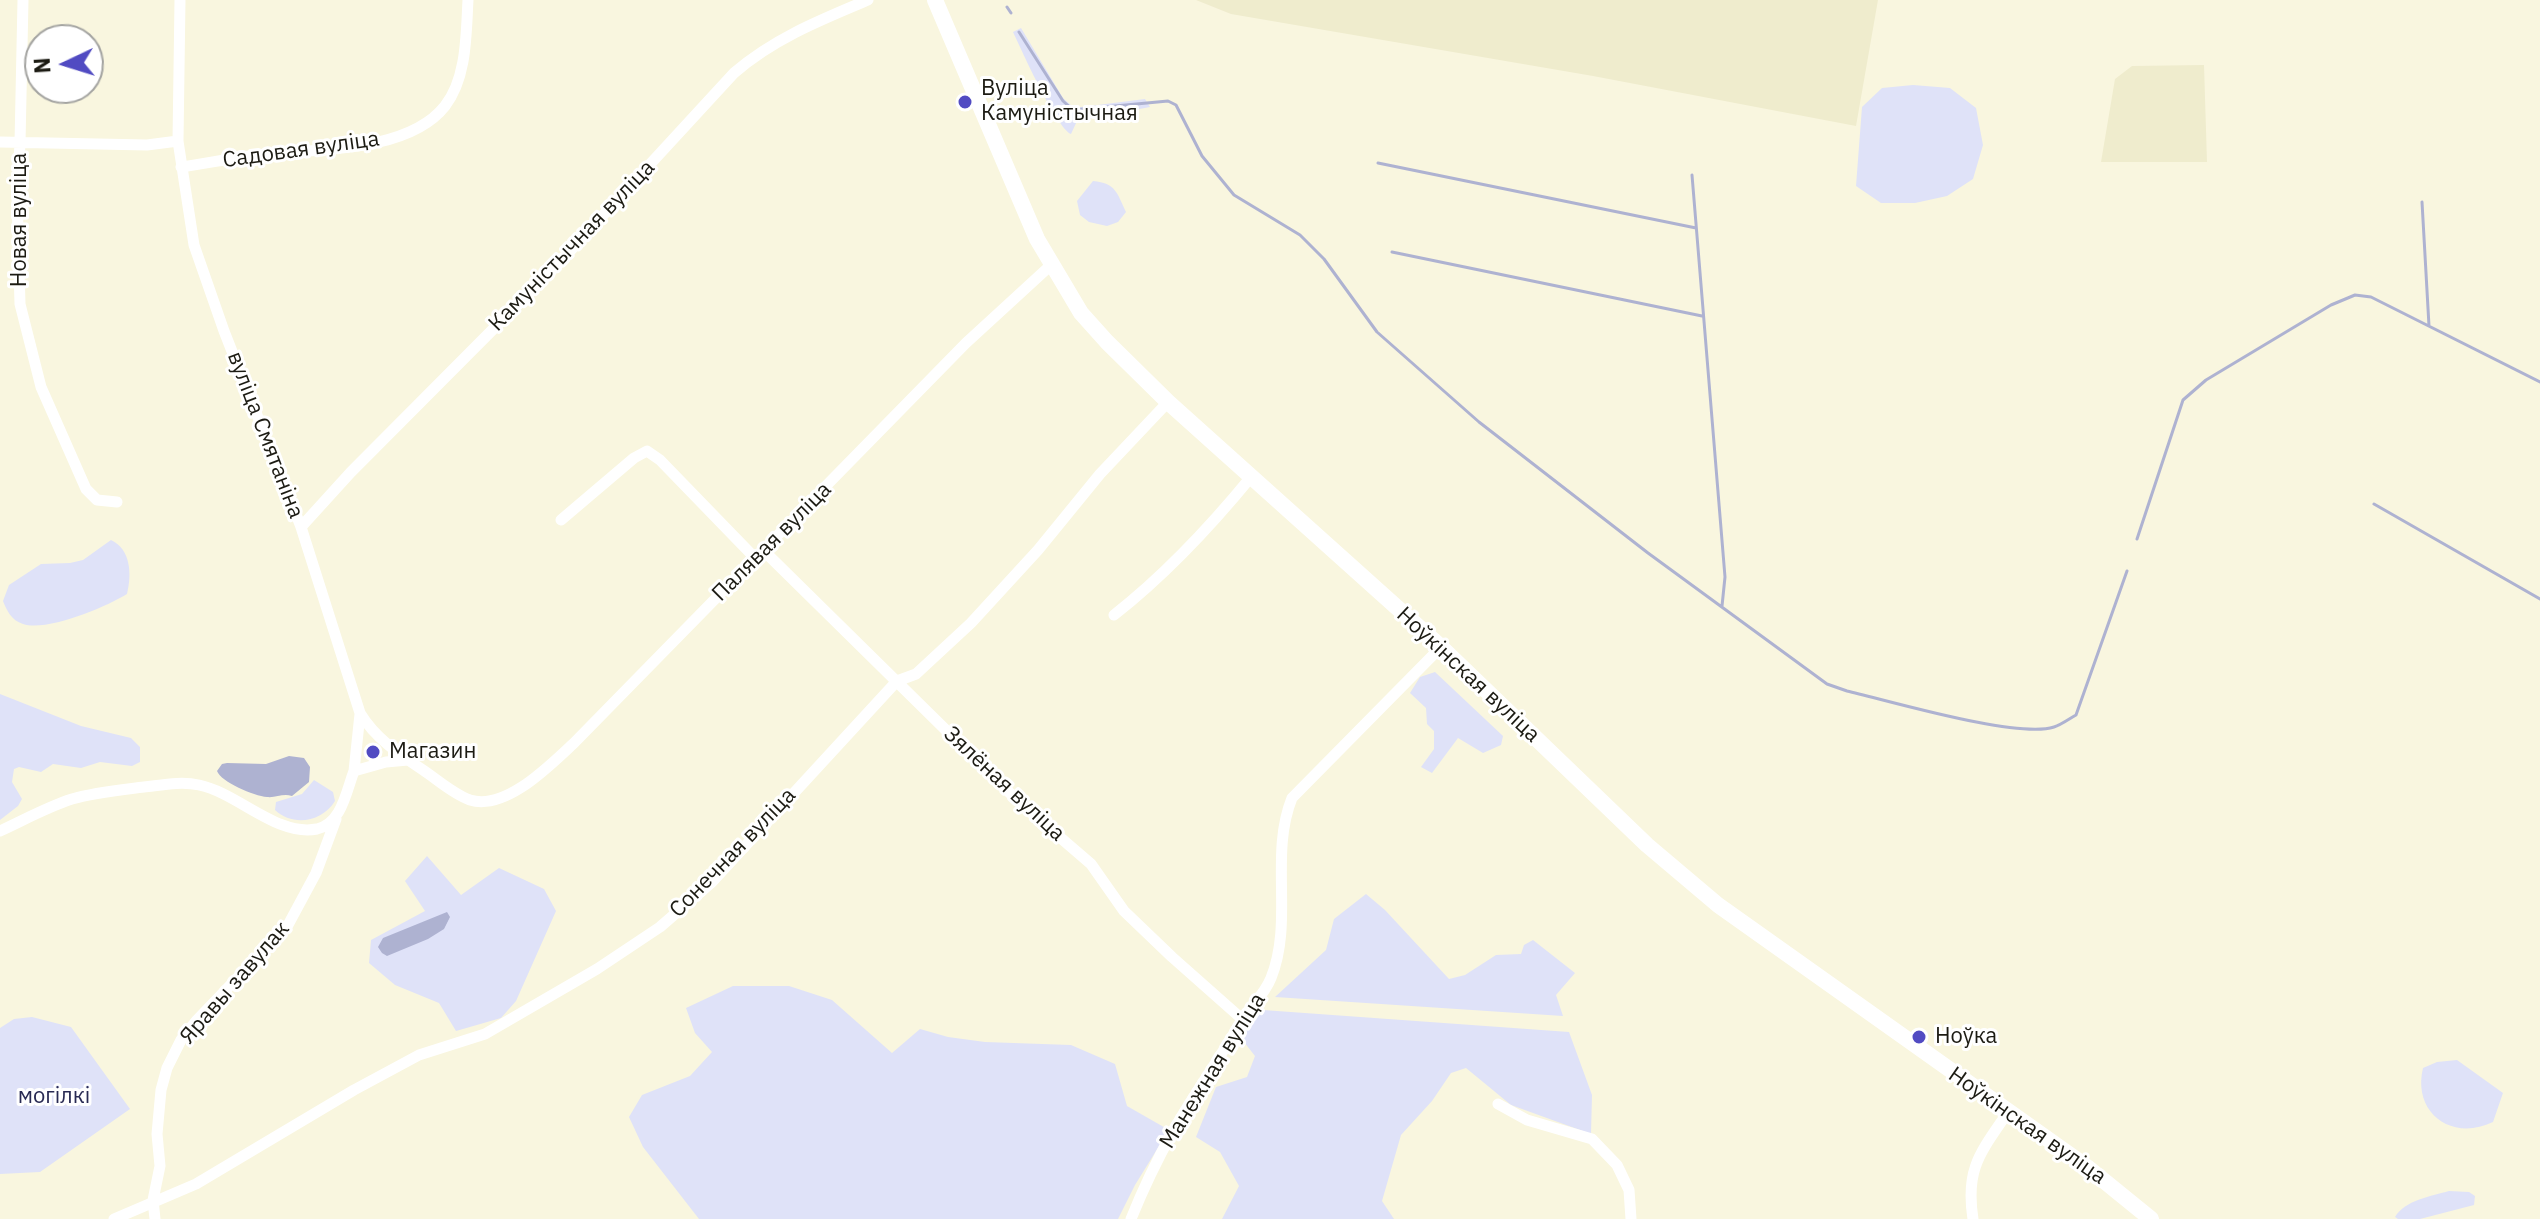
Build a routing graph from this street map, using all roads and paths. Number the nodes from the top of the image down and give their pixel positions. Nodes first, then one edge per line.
1 (23, 0) edge
2 (180, 0) edge
3 (468, 0) edge
4 (868, 0) edge
5 (935, 0) edge
6 (178, 141) junction
7 (0, 142) edge
8 (20, 143) junction
9 (181, 167) junction
10 (1051, 265) junction
11 (1168, 402) junction
12 (1251, 477) junction
13 (117, 502) dead end
14 (561, 520) dead end
15 (301, 527) junction
16 (760, 554) junction
17 (1114, 615) dead end
18 (1441, 647) junction
19 (897, 681) junction
20 (360, 713) junction
21 (408, 760) junction
22 (354, 771) junction
23 (483, 802) joint
24 (336, 819) junction
25 (0, 831) edge
26 (1242, 1019) junction
27 (1498, 1104) dead end
28 (2008, 1112) junction
29 (153, 1200) junction
30 (114, 1219) edge
31 (155, 1219) edge
32 (1131, 1219) edge
33 (1631, 1219) edge
34 (1973, 1219) edge
35 (2151, 1219) edge

1 - 8 street, Новая вуліца
2 - 6 street, вуліца Смятаніна
3 - 9 street, Садовая вуліца
4 - 15 street, Камуністычная вуліца
5 - 10 main road, Ноўкінская вуліца
6 - 8 street
6 - 9 street, вуліца Смятаніна
7 - 8 street
8 - 13 street, Новая вуліца
9 - 15 street, вуліца Смятаніна
10 - 11 main road, Ноўкінская вуліца
10 - 16 street, Палявая вуліца
11 - 12 main road, Ноўкінская вуліца
11 - 19 street, Сонечная вуліца
12 - 17 street
12 - 18 main road, Ноўкінская вуліца
14 - 16 street, Зялёная вуліца
15 - 20 street, вуліца Смятаніна
16 - 19 street, Зялёная вуліца
16 - 23 street, Палявая вуліца
18 - 26 street, Манежная вуліца
18 - 28 main road, Ноўкінская вуліца
19 - 26 street, Зялёная вуліца
19 - 29 street, Сонечная вуліца
20 - 21 street, вуліца Смятаніна
20 - 22 street, Яравы завулак
21 - 22 street
21 - 23 street, вуліца Смятаніна
22 - 24 street, Яравы завулак
24 - 25 street
24 - 29 street, Яравы завулак
26 - 32 street, Манежная вуліца
27 - 33 street
28 - 34 street
28 - 35 main road, Ноўкінская вуліца
29 - 30 street, Сонечная вуліца
29 - 31 street, Яравы завулак

